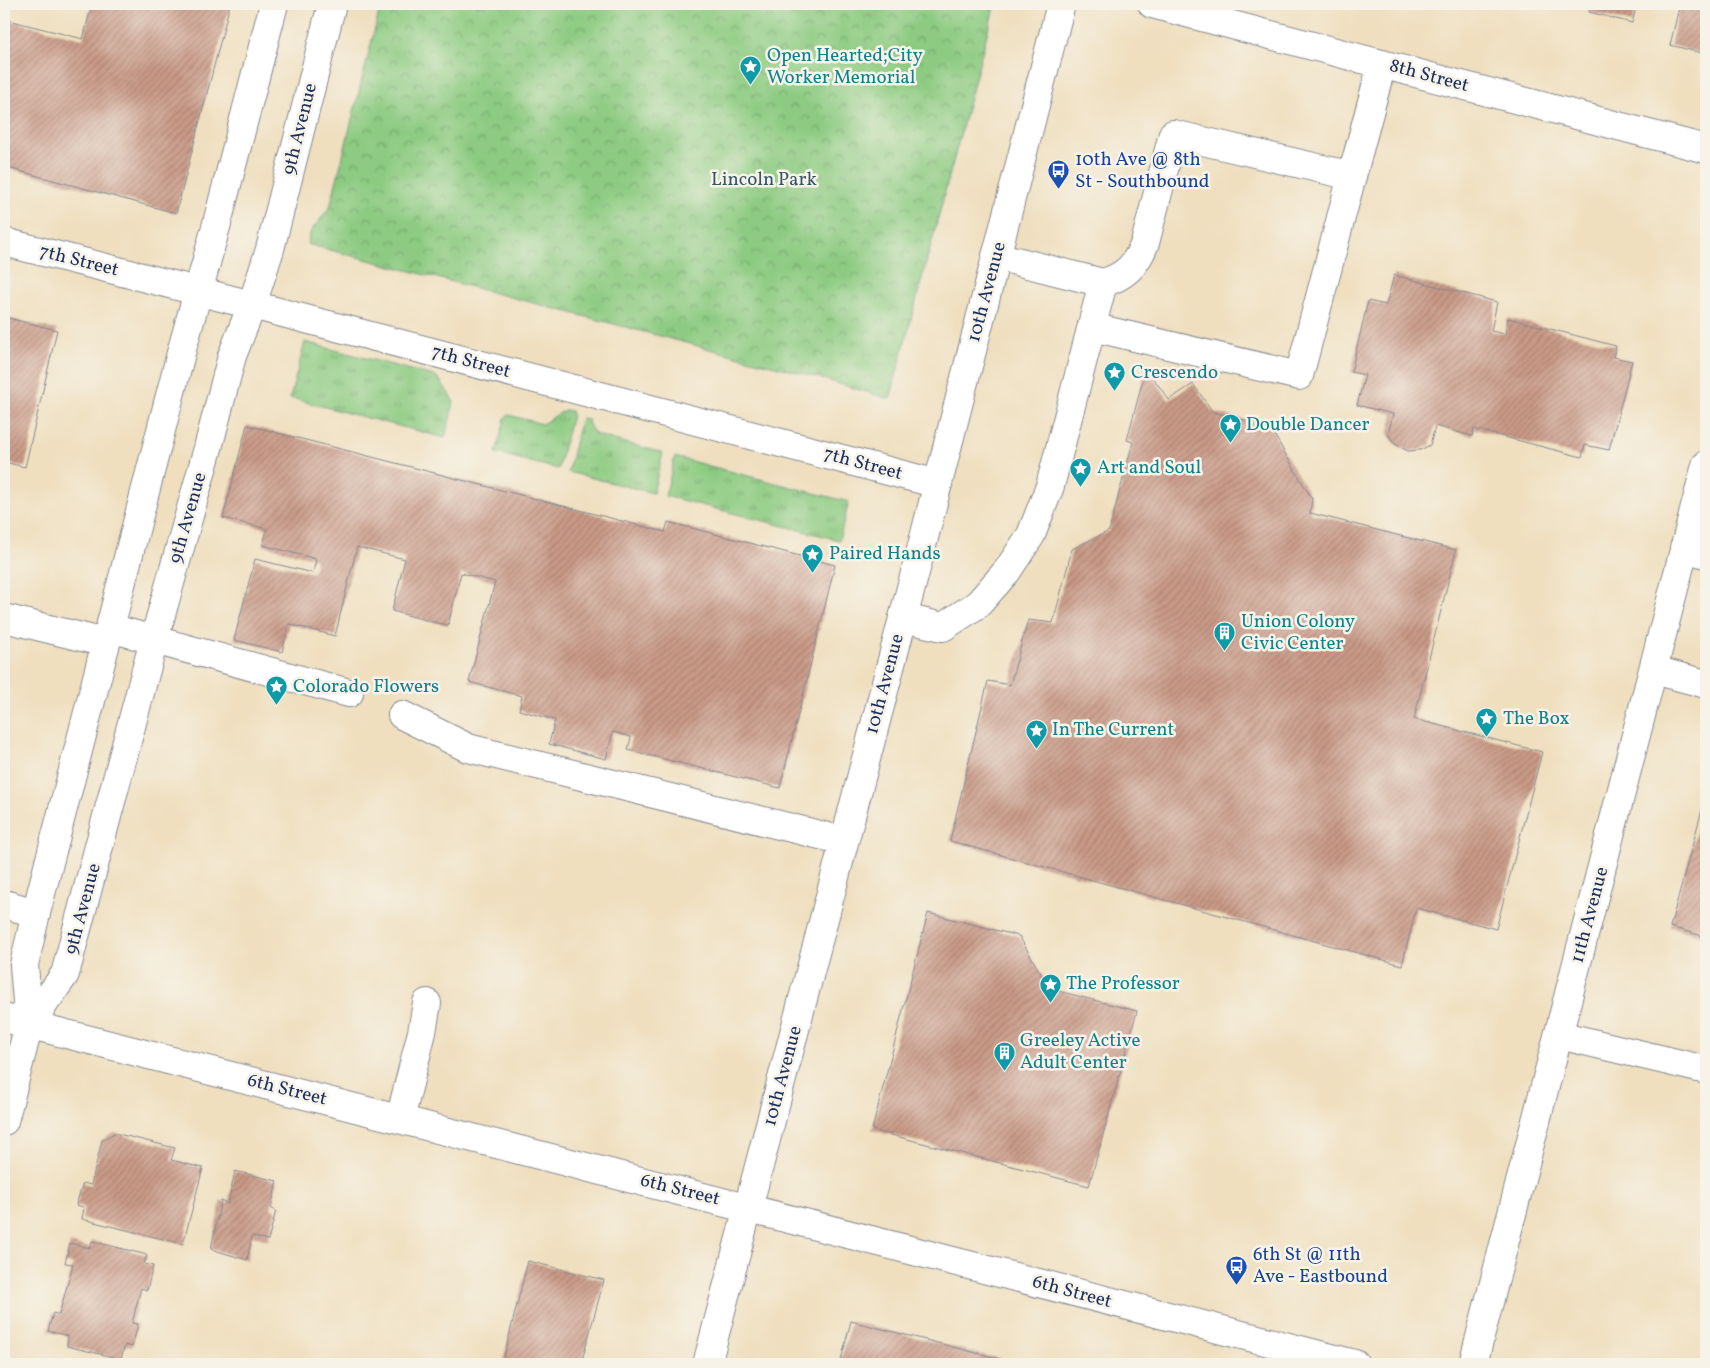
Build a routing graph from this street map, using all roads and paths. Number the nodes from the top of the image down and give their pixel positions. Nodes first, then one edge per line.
1 (274, 4) edge
2 (332, 4) edge
3 (1061, 4) edge
4 (1152, 4) edge
5 (1382, 64) junction
6 (1706, 148) edge
7 (1352, 176) junction
8 (4, 242) edge
9 (996, 256) junction
10 (1103, 283) junction
11 (198, 291) junction
12 (252, 305) junction
13 (1092, 327) junction
14 (1706, 465) edge
15 (938, 484) junction
16 (1695, 551) edge
17 (4, 618) edge
18 (903, 618) junction
19 (108, 635) junction
20 (154, 640) junction
21 (1654, 670) junction
22 (1706, 684) edge
23 (349, 693) dead end
24 (402, 715) dead end
25 (844, 841) junction
26 (4, 904) edge
27 (36, 912) junction
28 (427, 1003) dead end
29 (17, 1021) edge
30 (1559, 1035) junction
31 (1706, 1070) edge
32 (400, 1119) junction
33 (4, 1121) edge
34 (749, 1208) junction
35 (707, 1364) edge
36 (1355, 1364) edge
37 (1473, 1364) edge

1 - 11 street, 9th Avenue
2 - 12 street, 9th Avenue
3 - 9 street, 10th Avenue
4 - 5 street, 8th Street
5 - 6 street, 8th Street
5 - 7 street
7 - 10 street
7 - 13 street
8 - 11 street, 7th Street
9 - 10 street
9 - 15 street, 10th Avenue
10 - 13 street
11 - 12 street, 7th Street
11 - 19 street, 9th Avenue
12 - 15 street, 7th Street
12 - 20 street, 9th Avenue
13 - 18 street
14 - 16 street, 11th Avenue
15 - 18 street, 10th Avenue
16 - 21 street, 11th Avenue
17 - 19 street
18 - 25 street, 10th Avenue
19 - 20 street
19 - 27 street, 9th Avenue
20 - 23 street
20 - 29 street, 9th Avenue
21 - 22 street
21 - 30 street, 11th Avenue
24 - 25 street
25 - 34 street, 10th Avenue
26 - 27 street
27 - 29 street, 9th Avenue
28 - 32 street
29 - 32 street, 6th Street
29 - 33 street, 9th Avenue
30 - 31 street
30 - 37 street, 11th Avenue
32 - 34 street, 6th Street
34 - 35 street, 10th Avenue
34 - 36 street, 6th Street

